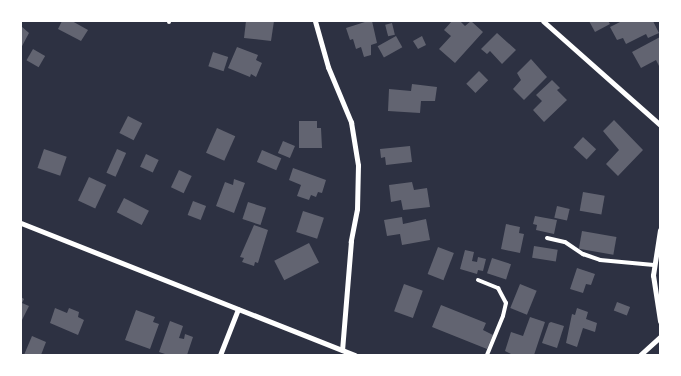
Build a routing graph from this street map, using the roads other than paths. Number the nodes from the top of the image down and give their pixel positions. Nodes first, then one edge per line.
1 (315, 21) edge
2 (542, 21) edge
3 (660, 126) edge
4 (21, 223) edge
5 (660, 230) edge
6 (547, 238) dead end
7 (654, 265) junction
8 (478, 280) dead end
9 (238, 309) junction
10 (660, 321) edge
11 (660, 337) edge
12 (342, 350) junction
13 (220, 355) edge
14 (355, 355) edge
15 (487, 355) edge
16 (640, 355) edge

1 - 12 street
2 - 3 street
4 - 9 street
5 - 7 street
6 - 7 lane
7 - 10 street
8 - 15 lane
9 - 12 street
9 - 13 street
11 - 16 street
12 - 14 street

